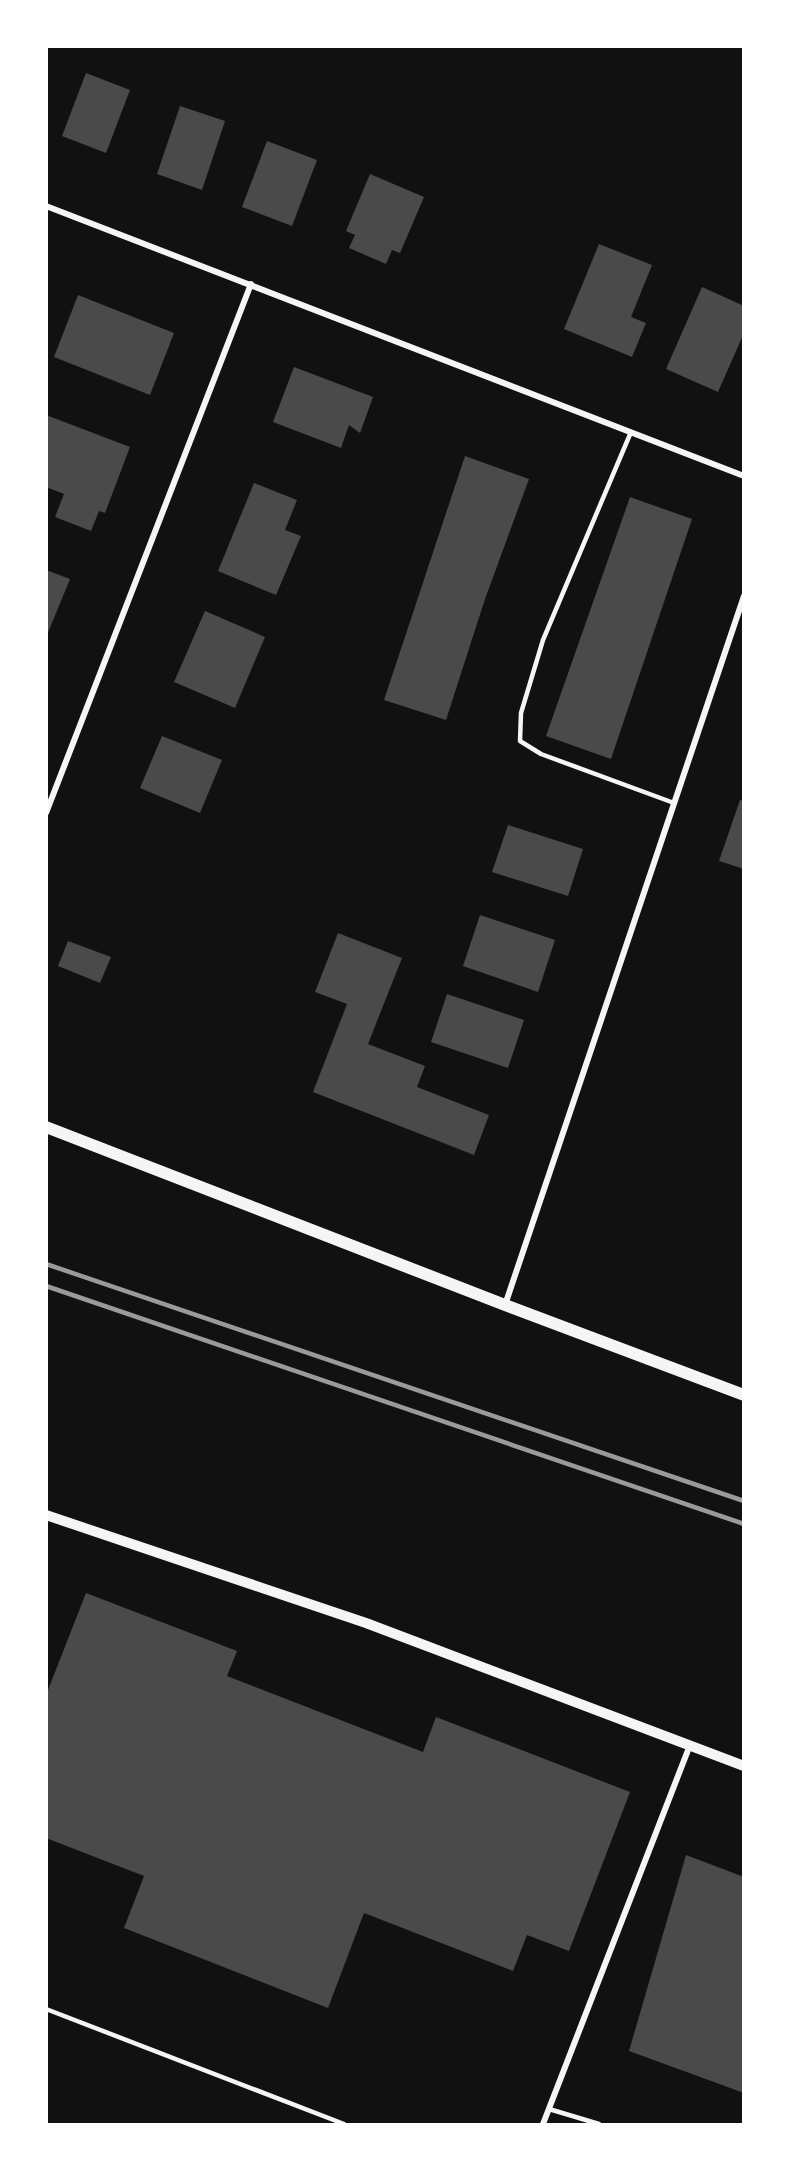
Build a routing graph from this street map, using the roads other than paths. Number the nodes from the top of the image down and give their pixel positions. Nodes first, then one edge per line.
1 (46, 206) edge
2 (251, 284) junction
3 (631, 432) junction
4 (744, 476) edge
5 (744, 596) edge
6 (674, 803) junction
7 (46, 813) edge
8 (46, 1127) edge
9 (505, 1305) junction
10 (744, 1395) edge
11 (46, 1515) edge
12 (690, 1744) junction
13 (744, 1766) edge
14 (46, 2009) edge
15 (549, 2109) junction
16 (344, 2124) edge
17 (543, 2124) edge
18 (599, 2124) edge

1 - 2 street
2 - 3 street
2 - 7 street
3 - 4 street
3 - 6 lane
5 - 6 street
6 - 9 street
8 - 9 main road
9 - 10 main road
11 - 12 street
12 - 13 street
12 - 15 street
14 - 16 lane
15 - 17 street
15 - 18 lane

